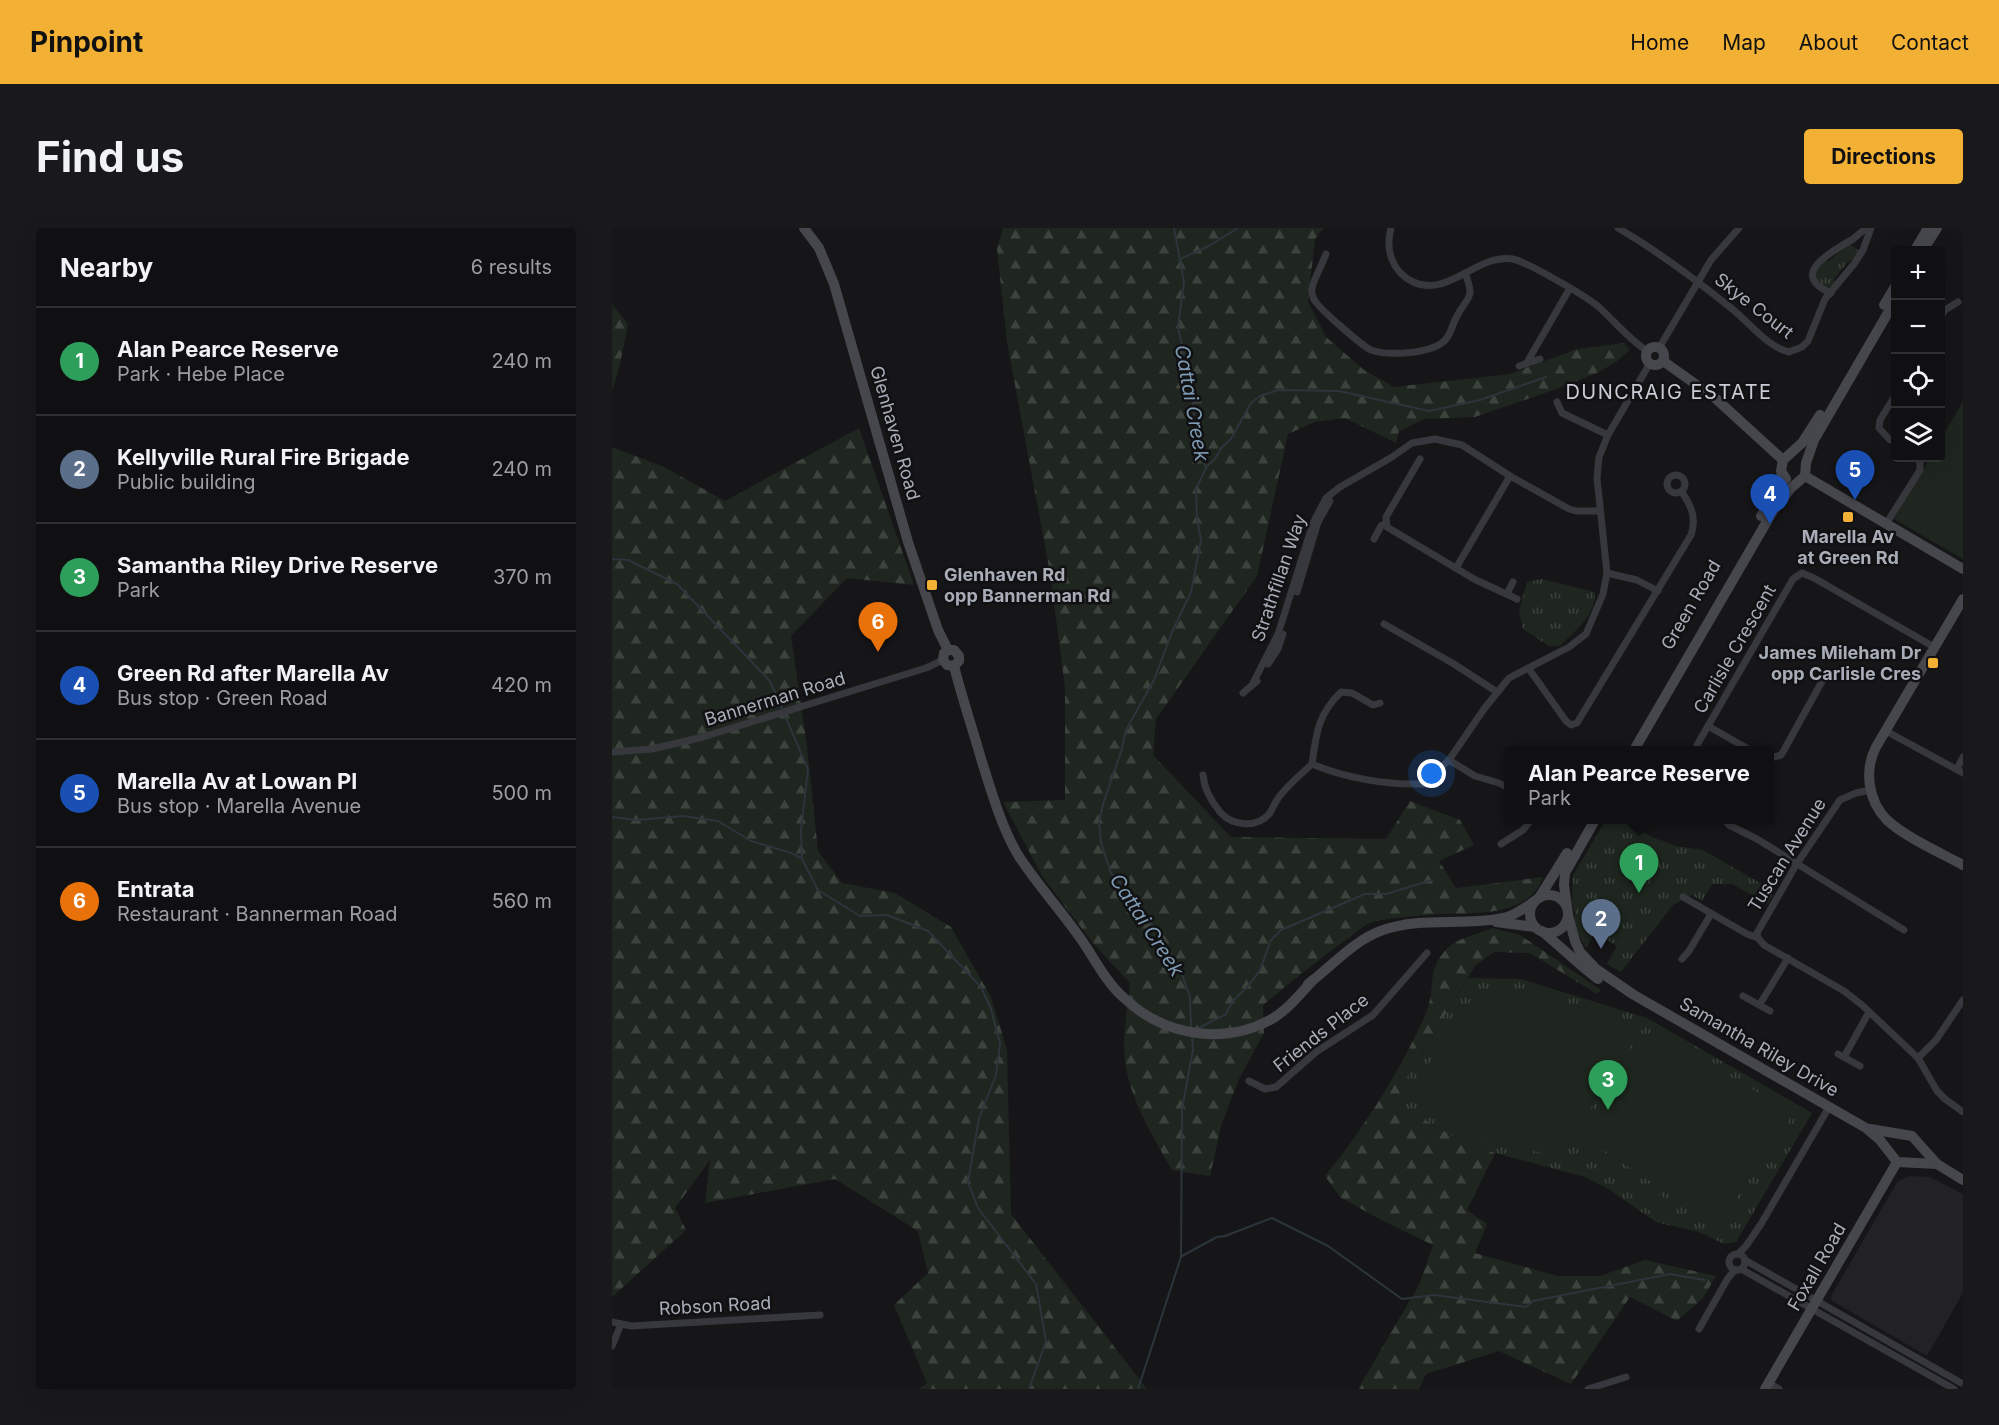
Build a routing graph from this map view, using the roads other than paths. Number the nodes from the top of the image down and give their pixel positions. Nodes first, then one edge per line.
1 (804, 228) edge
2 (1391, 228) edge
3 (1618, 228) edge
4 (1739, 228) edge
5 (1870, 228) edge
6 (1928, 228) edge
7 (1937, 228) edge
8 (1917, 246) edge
9 (1926, 246) edge
10 (1326, 254) dead end
11 (1465, 273) junction
12 (1698, 281) junction
13 (1570, 288) junction
14 (1831, 293) junction
15 (1891, 294) edge
16 (1895, 300) edge
17 (1958, 302) dead end
18 (1945, 310) edge
19 (1659, 348) junction
20 (1647, 351) junction
21 (1539, 359) dead end
22 (1663, 361) junction
23 (1650, 363) junction
24 (1557, 402) dead end
25 (1891, 402) edge
26 (1608, 435) junction
27 (1891, 440) edge
28 (1786, 458) junction
29 (1420, 459) dead end
30 (1920, 462) edge
31 (1806, 463) junction
32 (1782, 474) junction
33 (1510, 476) junction
34 (1802, 478) junction
35 (1681, 491) dead end
36 (1600, 511) junction
37 (1386, 523) junction
38 (1886, 524) junction
39 (1374, 539) dead end
40 (1456, 568) junction
41 (1963, 569) edge
42 (1607, 573) junction
43 (1513, 582) dead end
44 (1658, 591) junction
45 (1507, 594) junction
46 (1517, 599) dead end
47 (1963, 599) edge
48 (1384, 624) dead end
49 (1934, 647) junction
50 (945, 655) junction
51 (1529, 669) junction
52 (1825, 676) dead end
53 (1497, 692) junction
54 (1243, 693) dead end
55 (1380, 703) dead end
56 (1708, 726) junction
57 (1886, 730) junction
58 (1628, 746) edge
59 (1636, 746) edge
60 (1697, 746) edge
61 (1743, 746) edge
62 (612, 752) edge
63 (1774, 757) edge
64 (1963, 757) edge
65 (1449, 760) junction
66 (1312, 764) junction
67 (1960, 771) edge
68 (1203, 775) dead end
69 (1504, 786) edge
70 (1871, 790) junction
71 (1527, 824) edge
72 (1583, 824) edge
73 (1591, 824) edge
74 (1728, 824) edge
75 (1501, 844) dead end
76 (1796, 865) junction
77 (1963, 865) edge
78 (1683, 897) dead end
79 (1537, 900) junction
80 (1568, 912) junction
81 (1711, 914) junction
82 (1484, 920) junction
83 (1539, 929) junction
84 (1904, 930) dead end
85 (1758, 938) junction
86 (1427, 953) dead end
87 (1682, 958) dead end
88 (1788, 958) junction
89 (1634, 994) junction
90 (1743, 996) dead end
91 (1760, 1004) junction
92 (1962, 1005) edge
93 (1770, 1011) dead end
94 (1869, 1012) junction
95 (1918, 1058) junction
96 (1860, 1066) dead end
97 (1249, 1081) dead end
98 (1828, 1107) junction
99 (1963, 1112) edge
100 (1866, 1128) junction
101 (1902, 1134) junction
102 (1918, 1144) junction
103 (1890, 1152) junction
104 (1897, 1162) junction
105 (1909, 1162) junction
106 (1936, 1164) junction
107 (1963, 1180) edge
108 (1742, 1257) junction
109 (1736, 1268) junction
110 (1813, 1305) junction
111 (820, 1315) dead end
112 (612, 1322) edge
113 (621, 1324) junction
114 (1699, 1329) dead end
115 (612, 1346) edge
116 (1626, 1377) dead end
117 (1963, 1384) edge
118 (1771, 1387) edge
119 (1588, 1389) edge
120 (1954, 1389) edge

1 - 50 main road, Glenhaven Road
2 - 11 street
3 - 12 street
4 - 12 street
5 - 14 street, Skye Court
5 - 14 street, Skye Court
6 - 8 main road
7 - 9 main road
10 - 11 street
11 - 13 street
12 - 14 street, Skye Court
12 - 19 street
13 - 20 street
13 - 21 street
15 - 28 main road
16 - 31 main road
17 - 18 street
19 - 20 main road
19 - 22 main road
20 - 23 main road
22 - 23 main road
22 - 28 main road
23 - 26 street
24 - 26 street
25 - 27 street
26 - 36 street
28 - 31 main road
28 - 32 main road
29 - 37 street
30 - 38 street
31 - 34 main road
32 - 34 main road
32 - 58 main road, Green Road
33 - 36 street, Strathfillan Way
33 - 40 street
33 - 54 street, Strathfillan Way
34 - 38 main road
34 - 59 main road, Green Road
35 - 44 street
36 - 42 street
37 - 39 street
37 - 40 street
38 - 41 main road
40 - 45 street
42 - 44 street
42 - 51 street
43 - 45 street
44 - 51 street
45 - 46 street
47 - 49 main road
48 - 53 street
49 - 56 street, Carlisle Crescent
49 - 57 main road
50 - 62 street, Bannerman Road
50 - 82 main road, Glenhaven Road
51 - 53 street
52 - 63 street
53 - 65 street
55 - 66 street
56 - 60 street, Carlisle Crescent
56 - 61 street
57 - 67 street
57 - 70 main road
64 - 67 street
65 - 66 street
65 - 69 street
66 - 68 street
70 - 76 street, Tuscan Avenue
70 - 77 main road
71 - 75 street
72 - 79 main road
73 - 80 main road
74 - 76 street
76 - 84 street
76 - 85 street, Tuscan Avenue
78 - 81 street
79 - 80 main road
79 - 82 main road
79 - 83 main road
80 - 83 main road
80 - 89 main road, Samantha Riley Drive
81 - 85 street
81 - 87 street
82 - 83 main road
83 - 89 main road, Samantha Riley Drive
85 - 88 street, Tuscan Avenue
86 - 97 street, Friends Place
88 - 91 street
88 - 94 street, Tuscan Avenue
89 - 98 main road, Samantha Riley Drive
90 - 91 street
91 - 93 street
92 - 95 street
94 - 95 street, Tuscan Avenue
94 - 96 street
95 - 99 street, Tuscan Avenue
98 - 100 main road, Samantha Riley Drive
98 - 108 street
100 - 101 main road, Samantha Riley Drive
100 - 103 main road, Samantha Riley Drive
101 - 102 main road, Samantha Riley Drive
101 - 103 main road
102 - 105 main road
102 - 106 main road, Samantha Riley Drive
103 - 104 main road, Samantha Riley Drive
104 - 105 main road, Samantha Riley Drive
104 - 110 main road, Foxall Road
105 - 106 main road, Samantha Riley Drive
106 - 107 main road, Samantha Riley Drive
108 - 109 street
108 - 109 street
108 - 110 street
109 - 110 street
109 - 114 street
110 - 117 street
110 - 118 main road, Foxall Road
110 - 120 street
111 - 113 street, Robson Road
112 - 113 street, Robson Road
113 - 115 street
116 - 119 street

